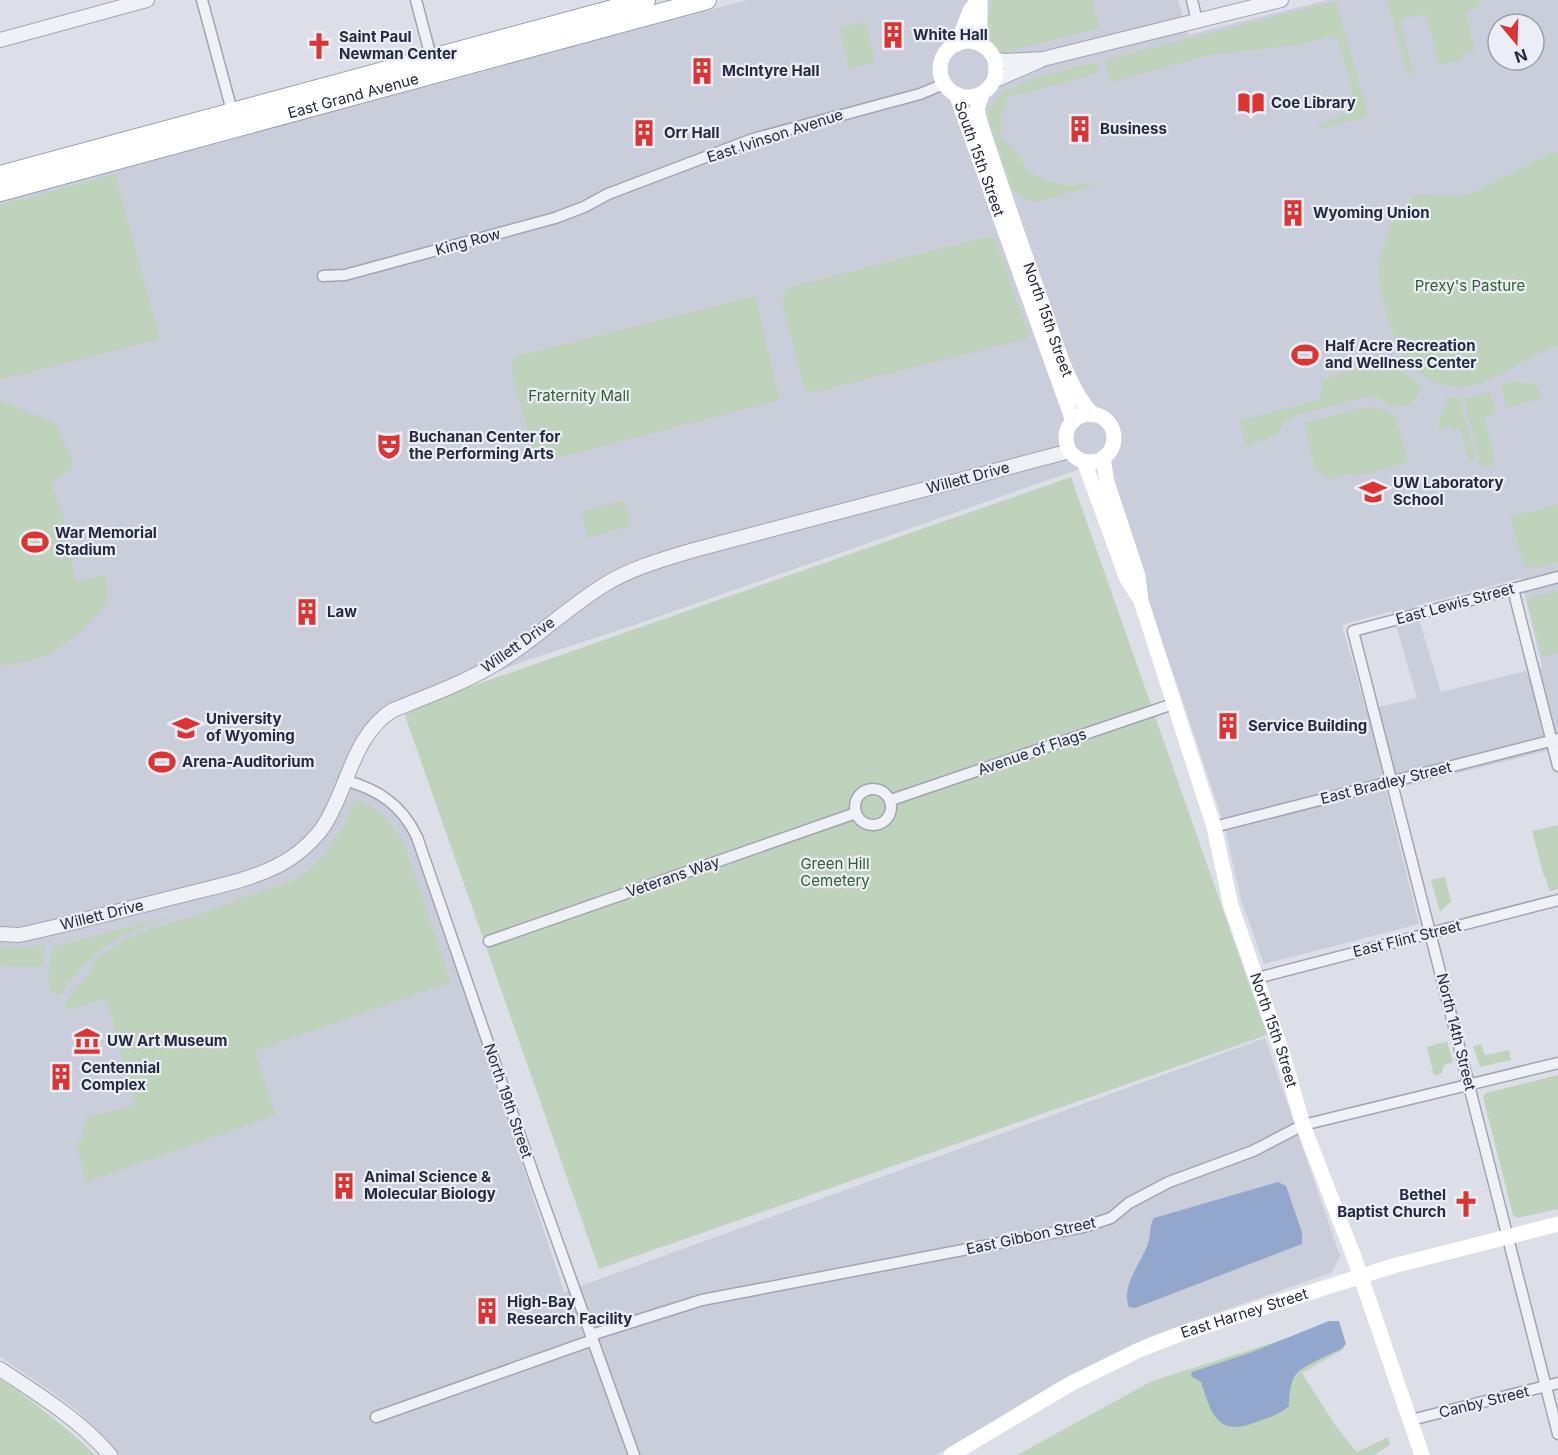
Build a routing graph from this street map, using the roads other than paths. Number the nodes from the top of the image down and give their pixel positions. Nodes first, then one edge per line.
1 (147, 0) edge
2 (202, 0) edge
3 (416, 0) edge
4 (645, 0) edge
5 (707, 0) edge
6 (979, 0) edge
7 (1192, 0) edge
8 (1281, 0) edge
9 (617, 4) edge
10 (1197, 21) junction
11 (0, 40) edge
12 (957, 44) junction
13 (980, 44) junction
14 (431, 57) junction
15 (994, 59) junction
16 (1043, 59) junction
17 (993, 81) junction
18 (950, 89) junction
19 (982, 94) junction
20 (232, 111) junction
21 (0, 175) edge
22 (0, 192) edge
23 (608, 194) joint
24 (1007, 222) junction
25 (323, 276) dead end
26 (1093, 415) junction
27 (1073, 421) junction
28 (1070, 451) junction
29 (1104, 458) junction
30 (1084, 461) junction
31 (1558, 577) edge
32 (1513, 589) junction
33 (1141, 601) junction
34 (1353, 631) joint
35 (1173, 704) junction
36 (1555, 740) edge
37 (1558, 766) edge
38 (345, 780) junction
39 (1393, 781) junction
40 (891, 800) junction
41 (856, 813) junction
42 (1214, 827) junction
43 (1558, 900) edge
44 (1431, 933) junction
45 (0, 934) edge
46 (489, 941) dead end
47 (1257, 978) junction
48 (1558, 1063) edge
49 (1469, 1085) junction
50 (1303, 1125) junction
51 (1558, 1224) edge
52 (1508, 1236) junction
53 (1361, 1276) junction
54 (592, 1338) junction
55 (0, 1369) edge
56 (1558, 1383) edge
57 (1545, 1386) junction
58 (376, 1417) dead end
59 (1411, 1420) junction
60 (1558, 1434) edge
61 (110, 1455) edge
62 (633, 1455) edge
63 (951, 1455) edge
64 (1422, 1455) edge

1 - 11 street
2 - 20 street
3 - 14 street
4 - 9 main road, East Grand Avenue
5 - 22 main road, East Grand Avenue
6 - 12 main road, South 15th Street
6 - 13 main road, South 15th Street
7 - 10 street
8 - 10 street
9 - 14 main road, East Grand Avenue
10 - 16 street
12 - 13 main road
12 - 18 main road, South 15th Street
13 - 15 main road
14 - 20 main road, East Grand Avenue
15 - 16 street
15 - 17 main road
16 - 17 street
17 - 19 main road, South 15th Street
18 - 19 main road, South 15th Street
18 - 23 street, East Ivinson Avenue
18 - 24 main road, South 15th Street
19 - 24 main road, South 15th Street
20 - 21 main road, East Grand Avenue
23 - 25 street, King Row
24 - 26 main road, North 15th Street
24 - 27 main road, North 15th Street
26 - 27 main road
26 - 29 main road, North 15th Street
27 - 28 main road, North 15th Street
28 - 30 main road
28 - 38 street, Willett Drive
29 - 30 main road
29 - 33 main road, North 15th Street
30 - 33 main road, North 15th Street
31 - 32 street, East Lewis Street
32 - 34 street, East Lewis Street
32 - 36 street
33 - 35 main road, North 15th Street
34 - 39 street, North 14th Street
35 - 40 street, Avenue of Flags
35 - 42 main road, North 15th Street
36 - 37 street
36 - 39 street, East Bradley Street
38 - 45 street, Willett Drive
38 - 54 street, North 19th Street
39 - 42 street, East Bradley Street
39 - 44 street, North 14th Street
40 - 41 street
40 - 41 street
41 - 46 street, Veterans Way
42 - 47 main road, North 15th Street
43 - 44 street, East Flint Street
44 - 47 street, East Flint Street
44 - 49 street, North 14th Street
47 - 50 main road, North 15th Street
48 - 49 street, East Gibbon Street
49 - 50 street, East Gibbon Street
49 - 52 street, North 14th Street
50 - 53 main road, North 15th Street
50 - 54 street, East Gibbon Street
51 - 52 main road, East Harney Street
52 - 53 main road, East Harney Street
52 - 57 street, North 14th Street
53 - 59 main road, North 15th Street
53 - 63 main road, East Harney Street
54 - 58 street, East Gibbon Street
54 - 62 street, North 19th Street
55 - 61 street
56 - 57 street, Canby Street
57 - 59 street, Canby Street
57 - 60 street, North 14th Street
59 - 64 main road, North 15th Street

